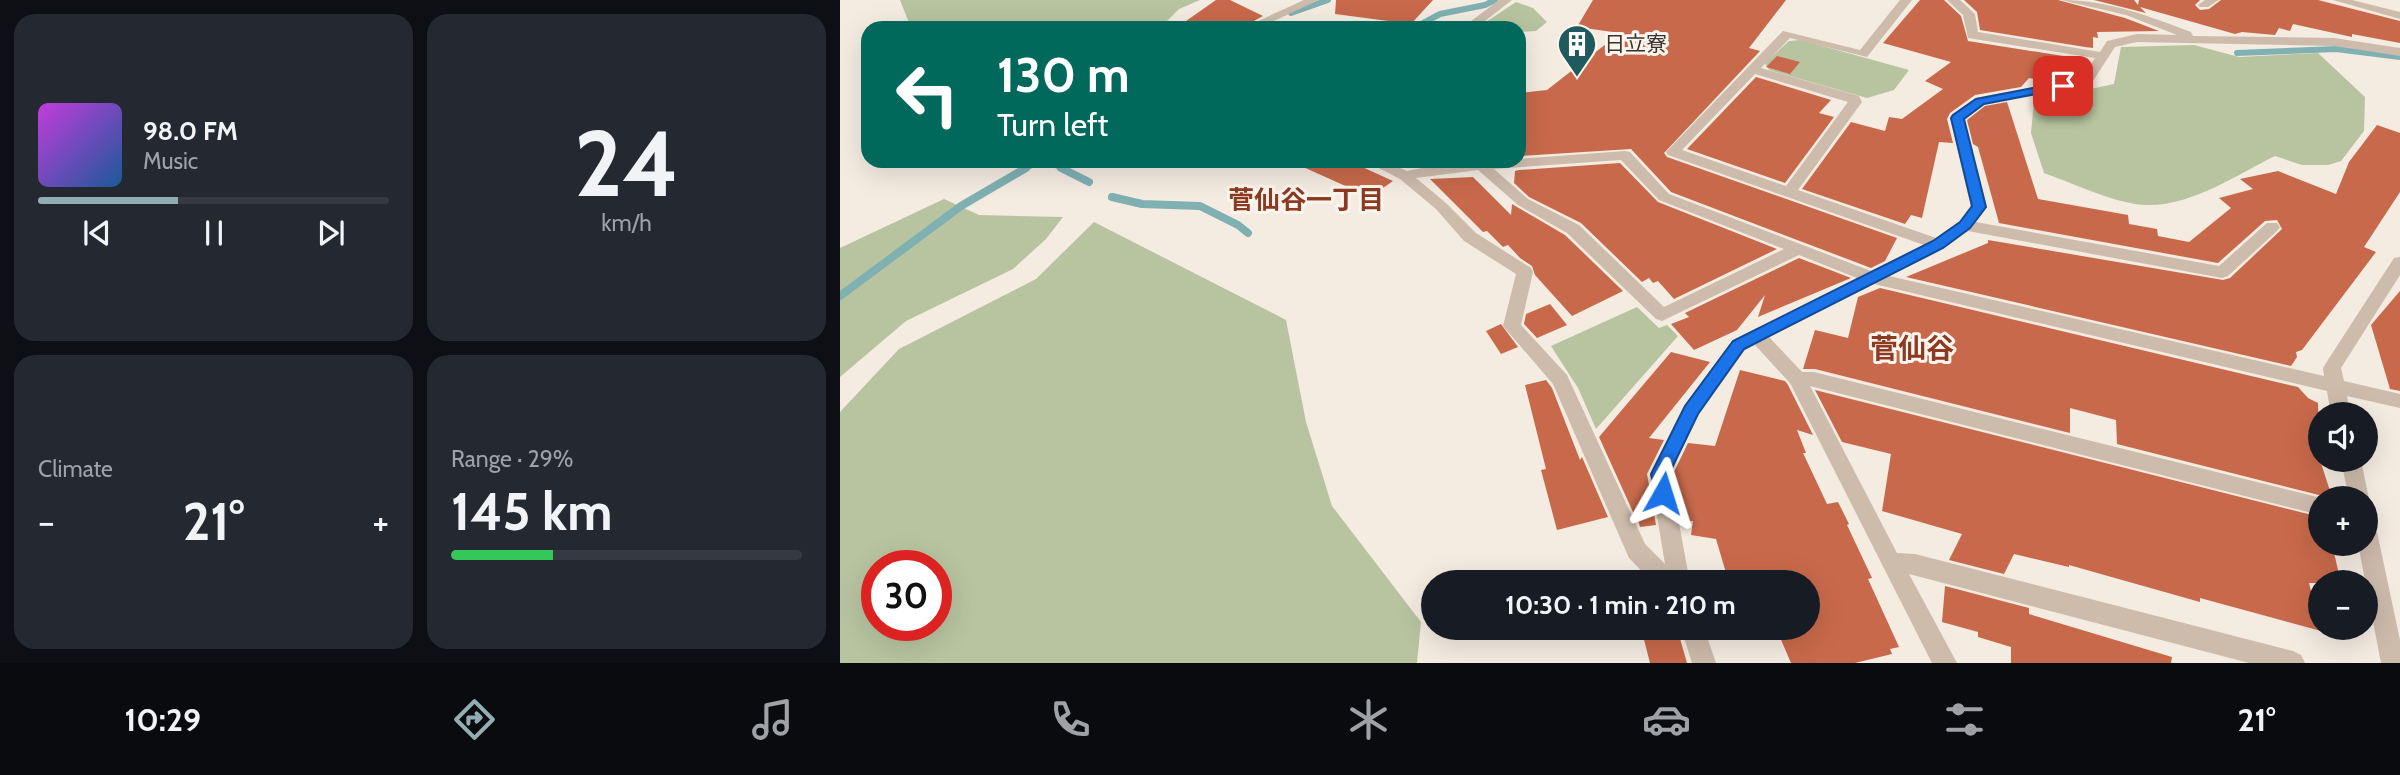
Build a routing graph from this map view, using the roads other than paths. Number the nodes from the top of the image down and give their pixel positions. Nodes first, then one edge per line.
1 (1313, 0) edge
2 (1506, 0) edge
3 (1906, 0) edge
4 (1953, 0) edge
5 (2067, 0) edge
6 (2339, 0) edge
7 (2400, 16) edge
8 (1265, 21) edge
9 (1478, 21) edge
10 (2188, 38) junction
11 (2400, 52) edge
12 (2103, 56) junction
13 (1751, 69) junction
14 (1526, 163) edge
15 (1387, 168) edge
16 (1452, 168) edge
17 (1484, 168) edge
18 (1405, 176) junction
19 (1789, 192) junction
20 (1965, 225) junction
21 (2272, 228) dead end
22 (1938, 244) junction
23 (1799, 247) junction
24 (2400, 262) edge
25 (1874, 278) junction
26 (1755, 335) junction
27 (1797, 379) junction
28 (2334, 385) junction
29 (2400, 401) edge
30 (2338, 402) edge
31 (2308, 503) edge
32 (2371, 556) edge
33 (1891, 563) junction
34 (1655, 570) edge
35 (1677, 570) edge
36 (1696, 640) edge
37 (1704, 663) edge
38 (1945, 663) edge
39 (2293, 663) edge
40 (2393, 663) edge

1 - 8 street
2 - 9 street
3 - 13 street
4 - 12 street
5 - 10 street
6 - 7 street
10 - 11 street
10 - 12 street
12 - 20 street
13 - 19 street
13 - 19 street
14 - 23 street
15 - 18 street
16 - 18 street
17 - 23 street
18 - 34 street
19 - 22 street
20 - 21 street
20 - 22 street
22 - 25 street
23 - 25 street
24 - 28 street
25 - 26 street
25 - 28 street
26 - 27 street
26 - 35 street
27 - 31 street
27 - 33 street
28 - 29 street
28 - 30 street
32 - 40 street
33 - 38 street
33 - 39 street
36 - 37 street

